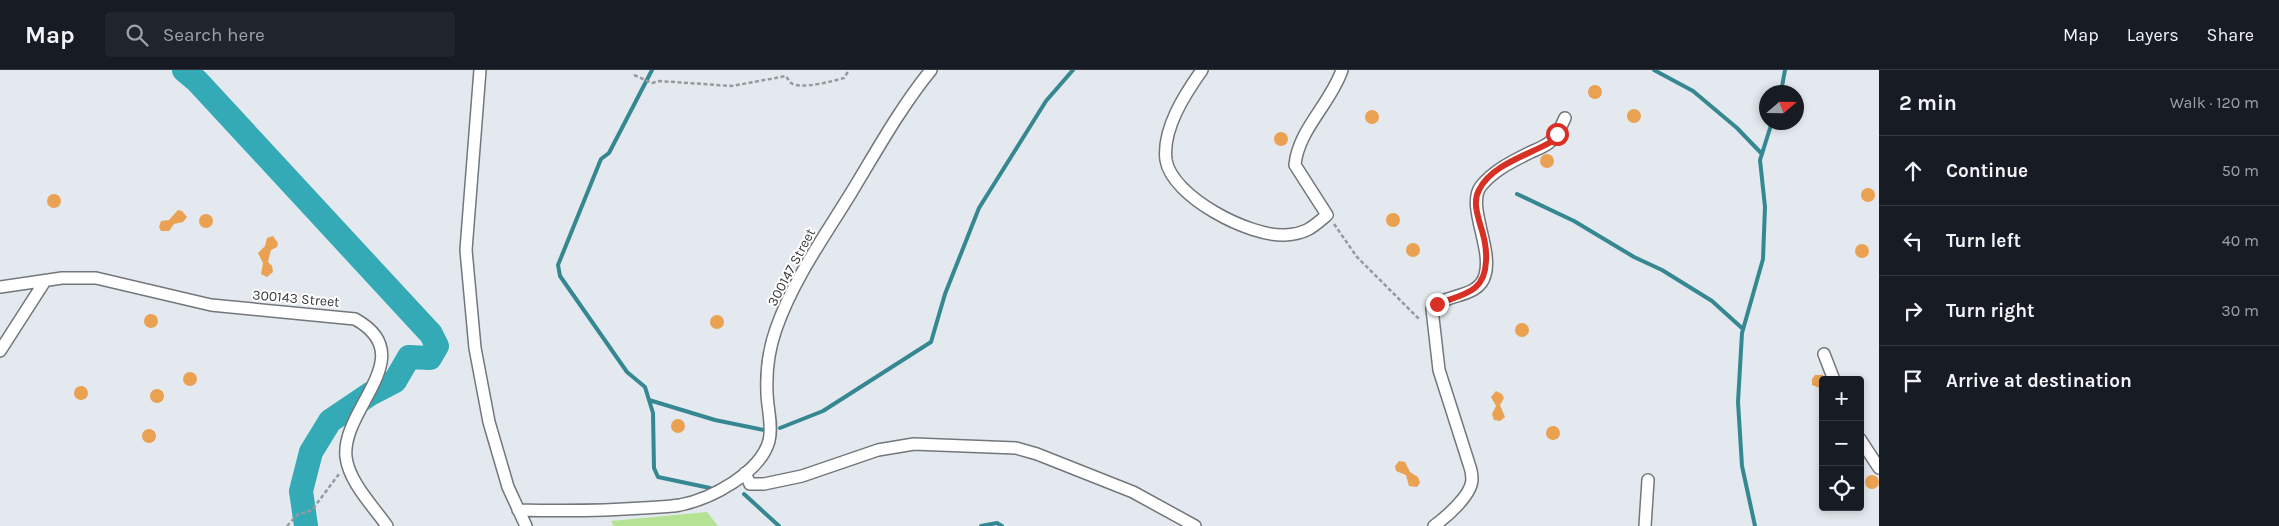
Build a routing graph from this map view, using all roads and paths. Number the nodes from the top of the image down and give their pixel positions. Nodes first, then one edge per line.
1 (480, 70) edge
2 (848, 70) edge
3 (931, 70) edge
4 (1202, 70) edge
5 (1342, 70) edge
6 (634, 75) dead end
7 (1564, 118) dead end
8 (1328, 215) junction
9 (45, 282) junction
10 (0, 287) edge
11 (1435, 333) junction
12 (0, 351) edge
13 (1824, 354) dead end
14 (1832, 376) edge
15 (1864, 445) edge
16 (348, 466) junction
17 (1879, 468) edge
18 (745, 473) junction
19 (1648, 480) dead end
20 (518, 510) junction
21 (287, 526) edge
22 (387, 526) edge
23 (526, 526) edge
24 (1196, 526) edge
25 (1434, 526) edge
26 (1645, 526) edge

1 - 20 street
2 - 6 path
3 - 18 street, 300147 Street
4 - 8 street
5 - 8 street
7 - 11 street
8 - 11 path
9 - 10 street, 300143 Street
9 - 12 street
9 - 16 street, 300143 Street
11 - 25 street
13 - 14 street
15 - 17 street
16 - 21 path
16 - 22 street, 300143 Street
18 - 20 street, 300147 Street
18 - 24 street
19 - 26 street
20 - 23 street

